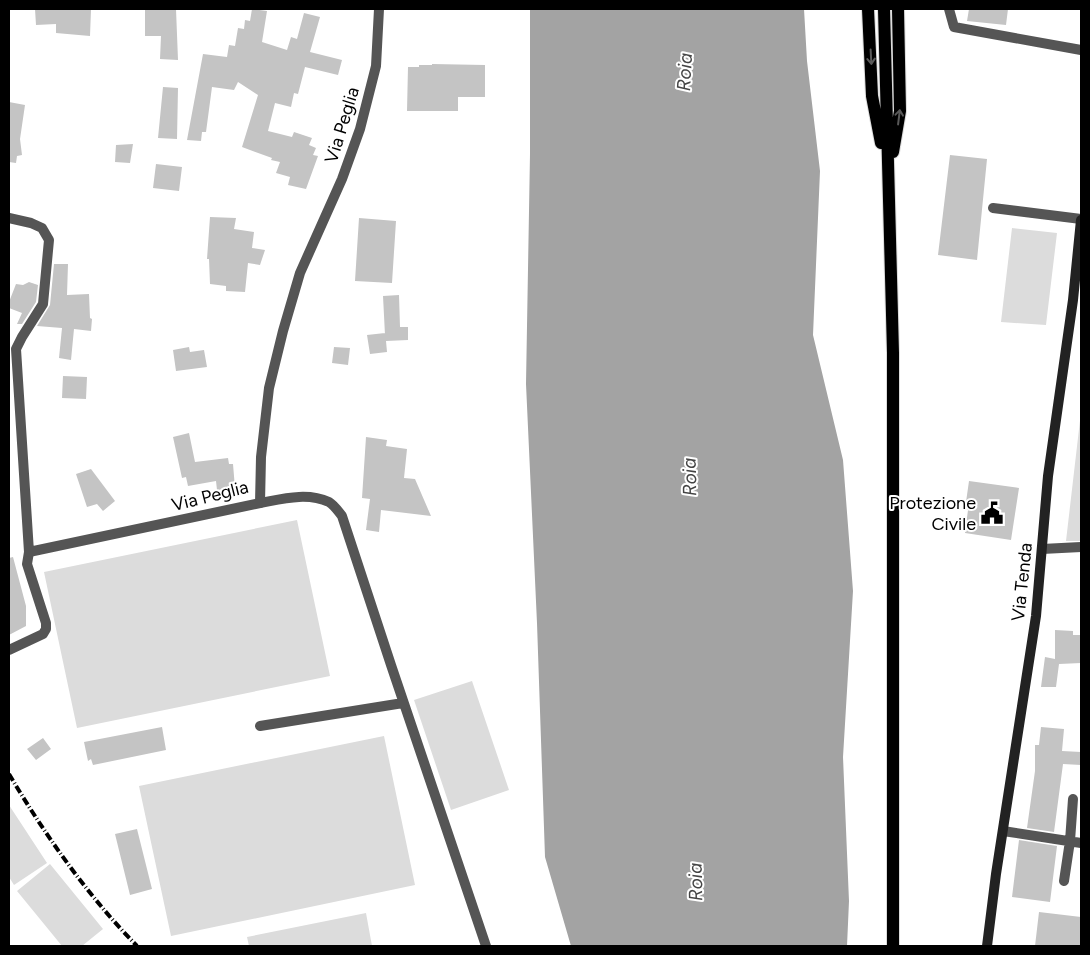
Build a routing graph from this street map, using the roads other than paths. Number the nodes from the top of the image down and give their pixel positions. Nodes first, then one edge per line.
1 (379, 9) edge
2 (868, 9) edge
3 (884, 9) edge
4 (898, 9) edge
5 (949, 9) edge
6 (1081, 50) edge
7 (889, 182) junction
8 (993, 208) dead end
9 (9, 218) edge
10 (1081, 219) edge
11 (260, 503) junction
12 (1081, 548) edge
13 (1042, 549) junction
14 (30, 552) junction
15 (9, 650) edge
16 (404, 703) junction
17 (260, 726) dead end
18 (1073, 799) dead end
19 (1003, 830) junction
20 (1070, 841) junction
21 (1081, 843) edge
22 (1064, 881) dead end
23 (486, 946) edge
24 (893, 946) edge
25 (987, 946) edge

1 - 11 street, Via Peglia
2 -> 7 main road
3 - 7 main road
7 -> 4 main road
5 - 6 street
7 - 24 main road
8 - 10 street
9 - 14 street
10 - 13 main road, Via Tenda
11 - 14 street, Via Peglia
11 - 16 street
12 - 13 street
13 - 19 main road, Via Tenda
14 - 15 street
16 - 17 street
16 - 23 street
18 - 20 street
19 - 20 street
19 - 25 main road, Via Tenda
20 - 21 street
20 - 22 street

